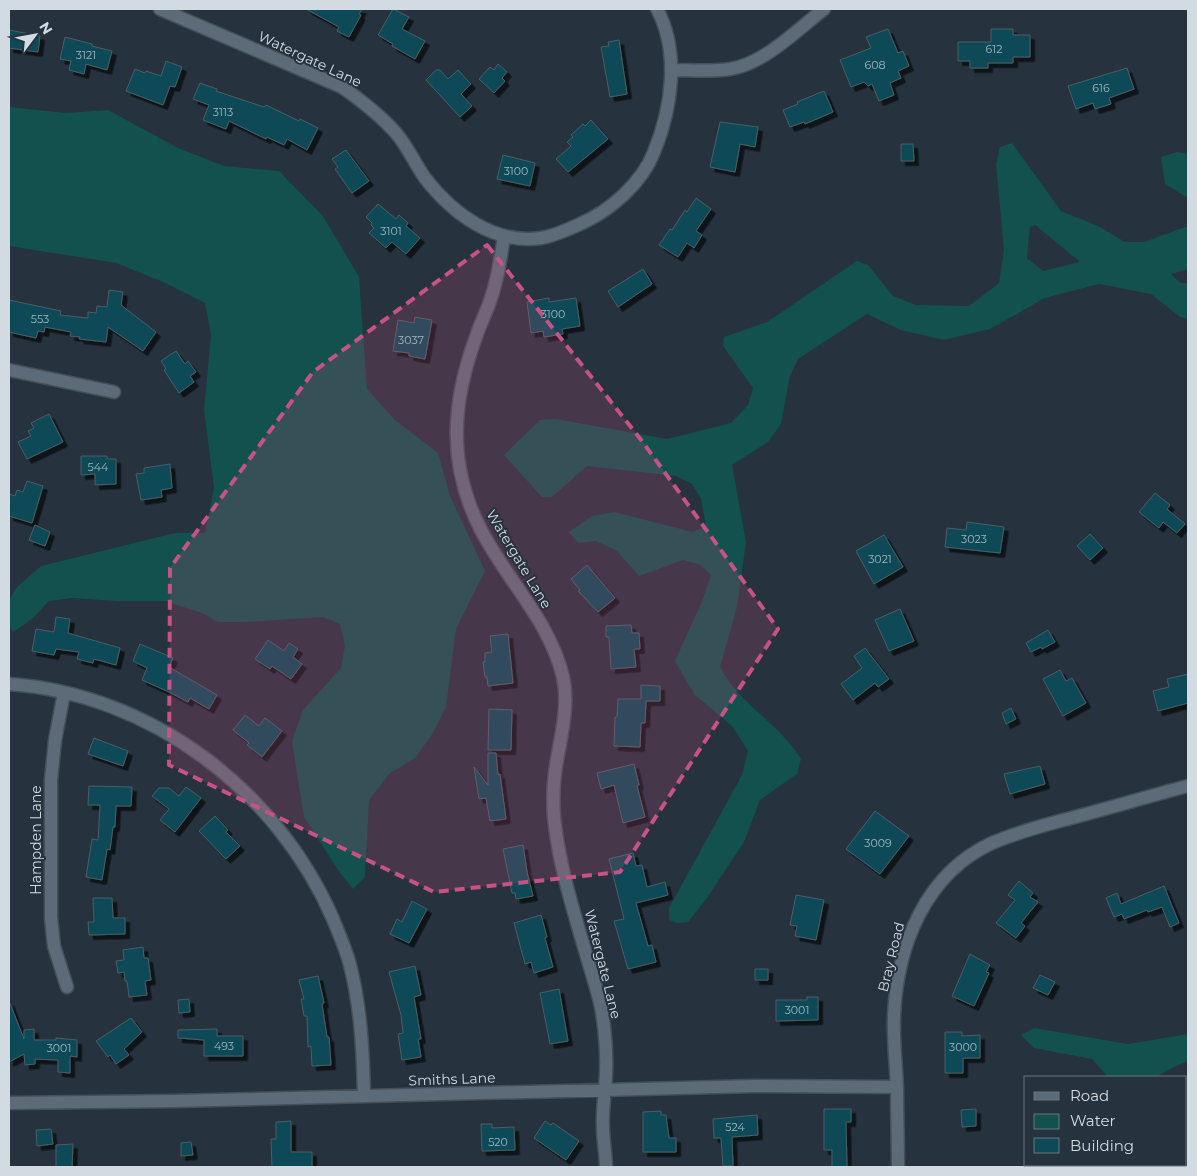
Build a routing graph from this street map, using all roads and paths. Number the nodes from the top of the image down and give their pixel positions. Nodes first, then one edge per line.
1 (160, 9) edge
2 (657, 9) edge
3 (824, 9) edge
4 (671, 70) junction
5 (504, 236) junction
6 (9, 370) edge
7 (114, 392) dead end
8 (9, 684) edge
9 (64, 693) junction
10 (1188, 786) edge
11 (67, 987) dead end
12 (896, 1087) junction
13 (605, 1090) junction
14 (364, 1096) junction
15 (9, 1103) edge
16 (606, 1167) edge
17 (898, 1167) edge

1 - 5 street, Watergate Lane
2 - 4 street
3 - 4 street
4 - 5 street
5 - 13 street, Watergate Lane
6 - 7 street
8 - 9 street
9 - 11 street, Hampden Lane
9 - 14 street
10 - 12 street, Bray Road
12 - 13 street, Smiths Lane
12 - 17 street, Bray Road
13 - 14 street, Smiths Lane
13 - 16 street, Watergate Lane
14 - 15 street, Smiths Lane

